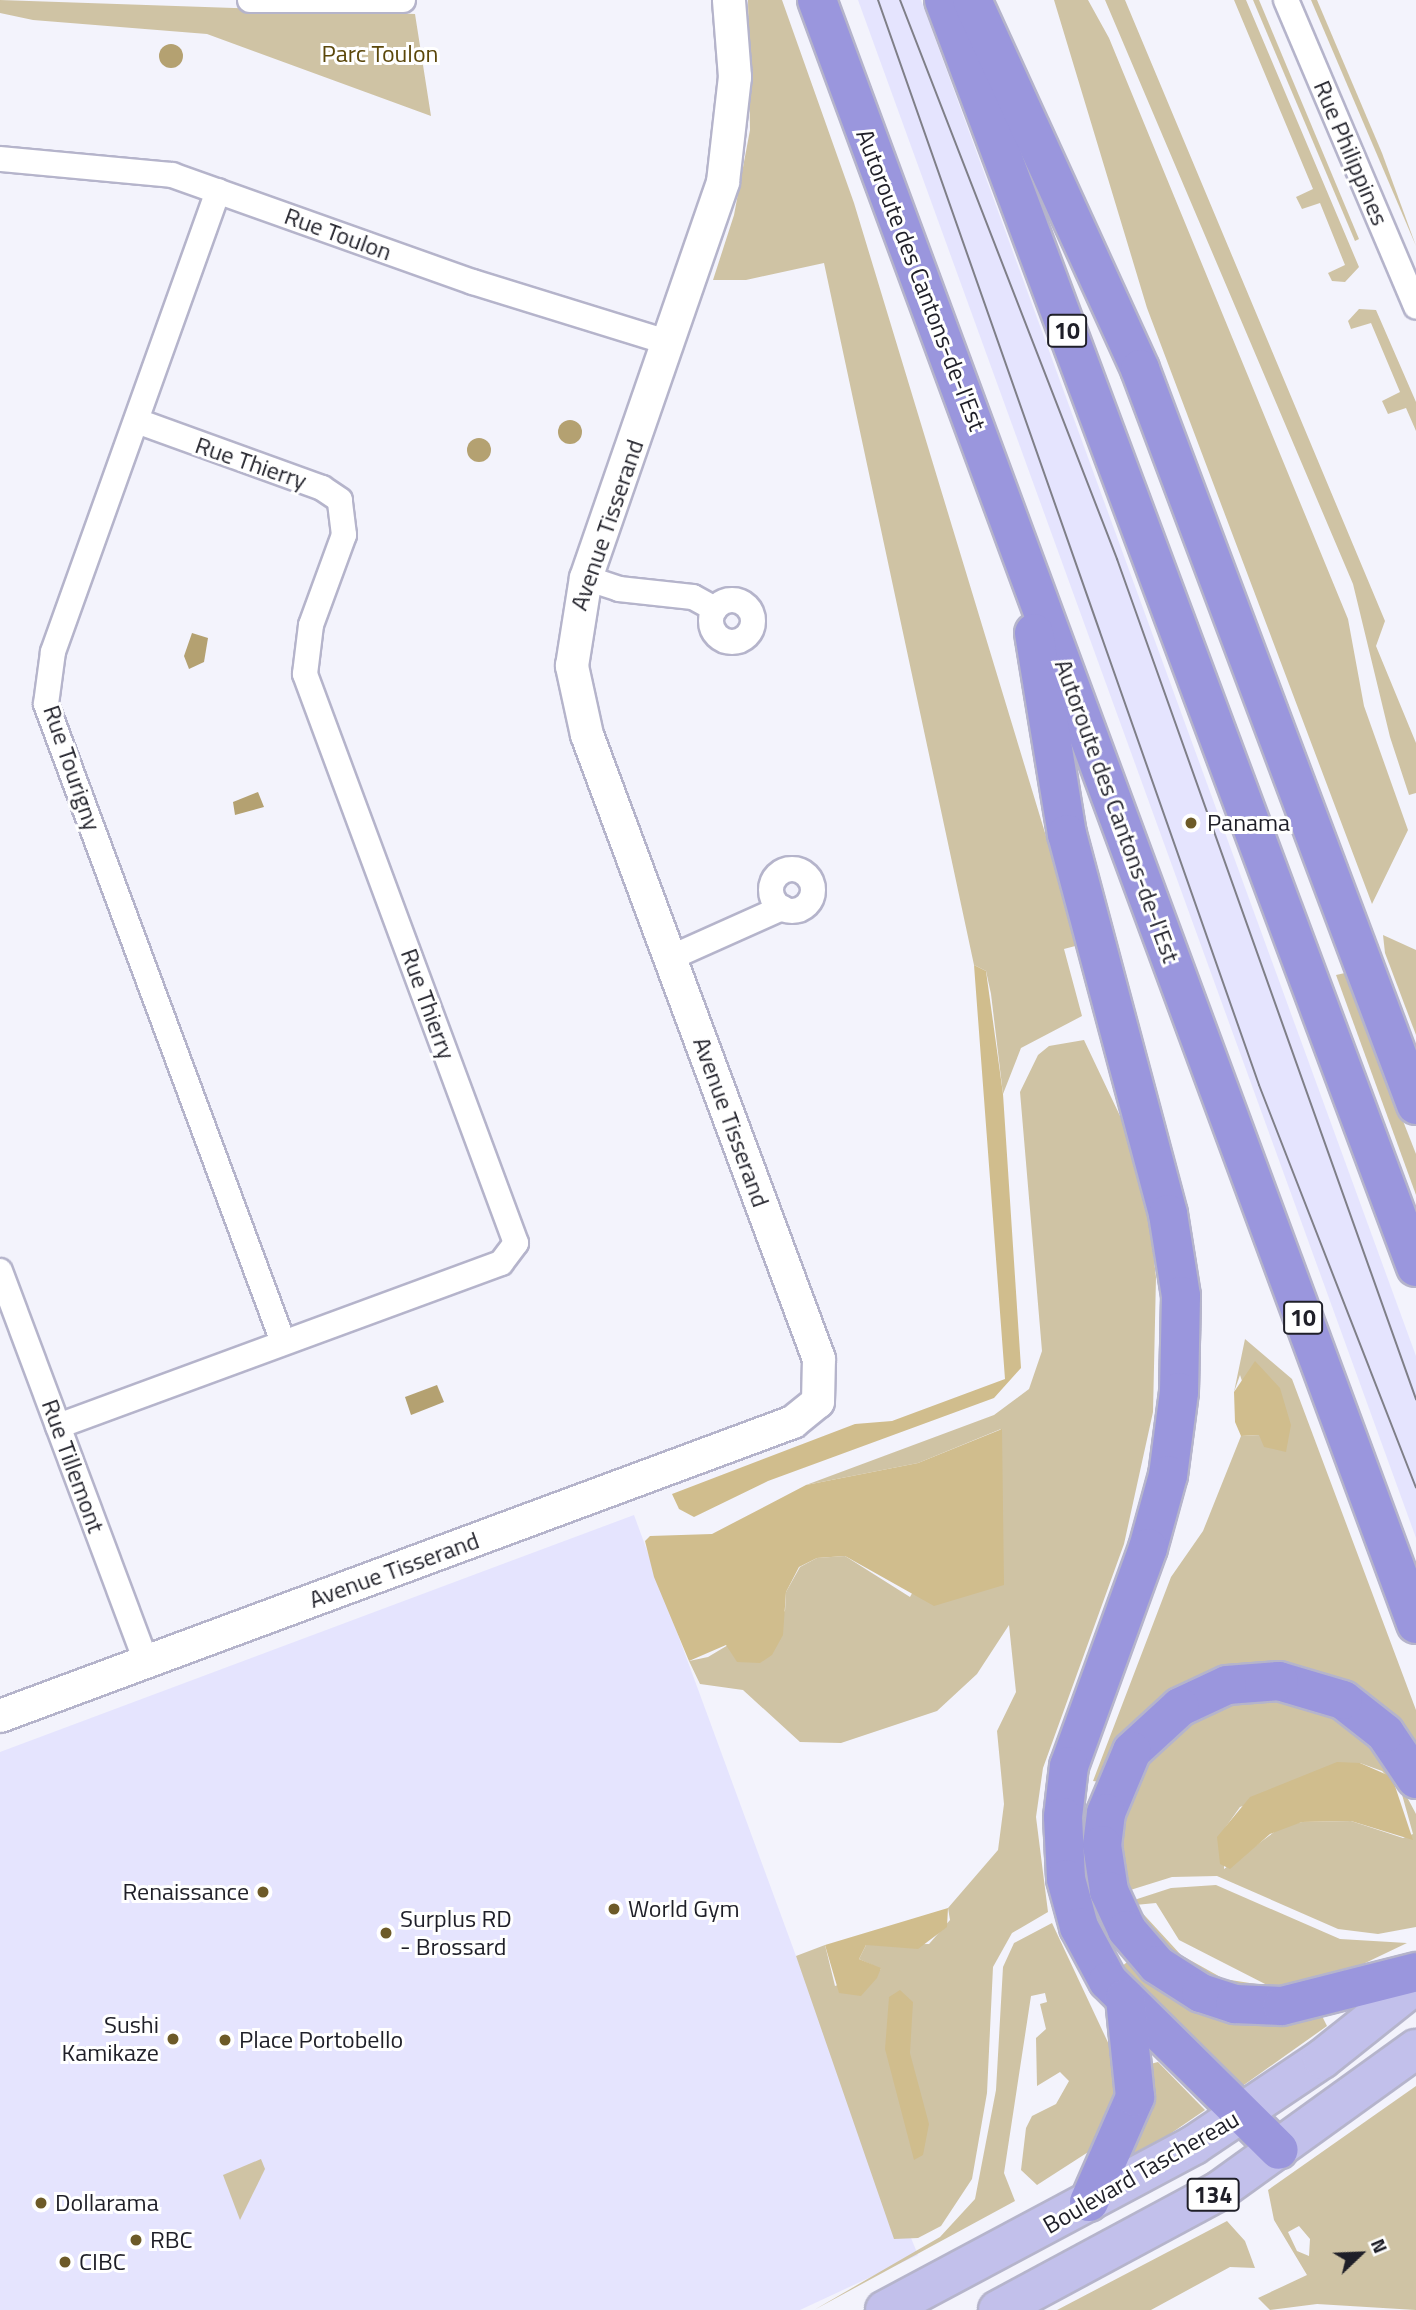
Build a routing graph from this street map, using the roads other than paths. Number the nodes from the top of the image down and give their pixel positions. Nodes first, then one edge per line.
1 (250, 0) edge
2 (403, 0) edge
3 (729, 0) edge
4 (817, 0) edge
5 (944, 0) edge
6 (972, 0) edge
7 (1286, 0) edge
8 (0, 159) edge
9 (218, 191) junction
10 (1416, 307) edge
11 (670, 343) junction
12 (137, 421) junction
13 (1018, 539) junction
14 (586, 578) junction
15 (715, 610) dead end
16 (782, 908) dead end
17 (670, 958) junction
18 (1393, 1044) junction
19 (1416, 1091) edge
20 (1416, 1105) edge
21 (1416, 1266) edge
22 (0, 1271) edge
23 (283, 1342) junction
24 (58, 1426) junction
25 (1416, 1623) edge
26 (146, 1661) junction
27 (0, 1716) edge
28 (1416, 1779) edge
29 (1416, 1972) edge
30 (1416, 1984) edge
31 (1125, 1999) junction
32 (1416, 2049) edge
33 (1242, 2115) junction
34 (1279, 2150) junction
35 (1089, 2202) junction
36 (885, 2310) edge
37 (998, 2310) edge

1 - 2 street
3 - 11 street, Avenue Tisserand
4 - 13 highway, Autoroute des Cantons-de-l'Est / 10
5 - 21 highway, 10
6 - 18 highway
7 - 10 street, Rue Philippines
8 - 9 street, Rue Toulon
9 - 11 street, Rue Toulon
9 - 12 street, Rue Tourigny
11 - 14 street, Avenue Tisserand
12 - 23 street, Rue Tourigny
12 - 23 street, Rue Thierry
13 - 25 highway, Autoroute des Cantons-de-l'Est / 10
13 - 31 highway
14 - 15 street
14 - 17 street, Avenue Tisserand
16 - 17 street
17 - 26 street, Avenue Tisserand
18 - 19 highway
18 - 20 highway
22 - 24 street, Rue Tillemont
23 - 24 street, Rue Thierry
24 - 26 street, Rue Tillemont
26 - 27 street, Avenue Tisserand
28 - 29 highway
30 - 33 main road, Boulevard Taschereau / 134
31 - 33 highway
31 - 35 highway
32 - 34 main road, 134
33 - 34 highway
33 - 35 main road, Boulevard Taschereau / 134
34 - 37 main road, 134
35 - 36 main road, Boulevard Taschereau / 134

